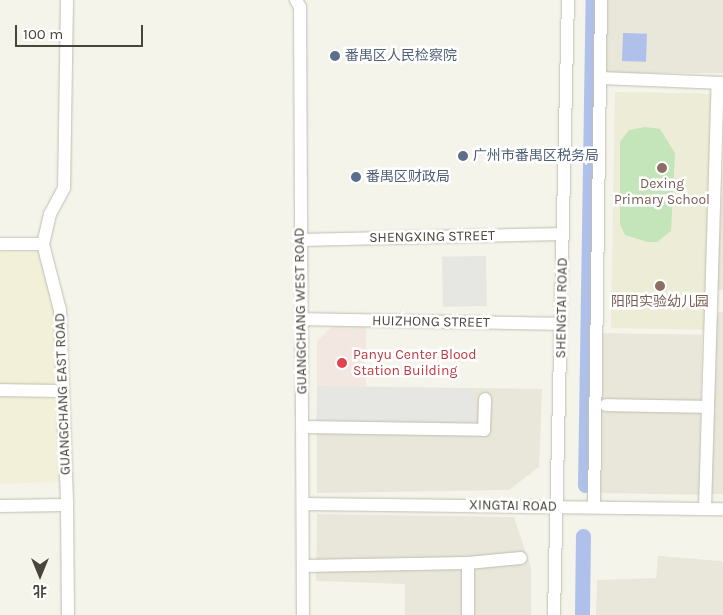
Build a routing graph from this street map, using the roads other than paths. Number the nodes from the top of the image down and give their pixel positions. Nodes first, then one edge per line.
1 (67, 0) edge
2 (601, 0) edge
3 (567, 1) edge
4 (300, 2) edge
5 (600, 78) junction
6 (721, 83) edge
7 (563, 234) junction
8 (300, 240) junction
9 (0, 244) edge
10 (43, 244) junction
11 (717, 308) edge
12 (301, 319) junction
13 (561, 324) junction
14 (0, 390) edge
15 (55, 391) dead end
16 (484, 399) dead end
17 (606, 405) dead end
18 (708, 407) junction
19 (302, 427) junction
20 (303, 504) junction
21 (67, 505) junction
22 (0, 506) edge
23 (557, 507) junction
24 (594, 507) junction
25 (705, 509) junction
26 (723, 509) edge
27 (521, 558) dead end
28 (468, 563) junction
29 (303, 566) junction
30 (68, 615) edge
31 (303, 615) edge
32 (468, 615) edge
33 (554, 615) edge

1 - 10 street, GUANGCHANG EAST ROAD
2 - 5 street
3 - 7 street, SHENGTAI ROAD
4 - 8 street, GUANGCHANG WEST ROAD
5 - 6 street
5 - 24 street
6 - 11 street
7 - 8 street, SHENGXING STREET
7 - 13 street, SHENGTAI ROAD
8 - 12 street, GUANGCHANG WEST ROAD
9 - 10 street
10 - 21 street, GUANGCHANG EAST ROAD
11 - 18 street
12 - 13 street, HUIZHONG STREET
12 - 19 street, GUANGCHANG WEST ROAD
13 - 23 street, SHENGTAI ROAD
14 - 15 street
16 - 19 street
17 - 18 street
18 - 25 street
19 - 20 street, GUANGCHANG WEST ROAD
20 - 23 street, XINGTAI ROAD
20 - 29 street, GUANGCHANG WEST ROAD
21 - 22 street
21 - 30 street, GUANGCHANG EAST ROAD
23 - 24 street, XINGTAI ROAD
23 - 33 street, SHENGTAI ROAD
24 - 25 street, XINGTAI ROAD
25 - 26 street, XINGTAI ROAD
27 - 28 street
28 - 29 street
28 - 32 street
29 - 31 street, GUANGCHANG WEST ROAD

